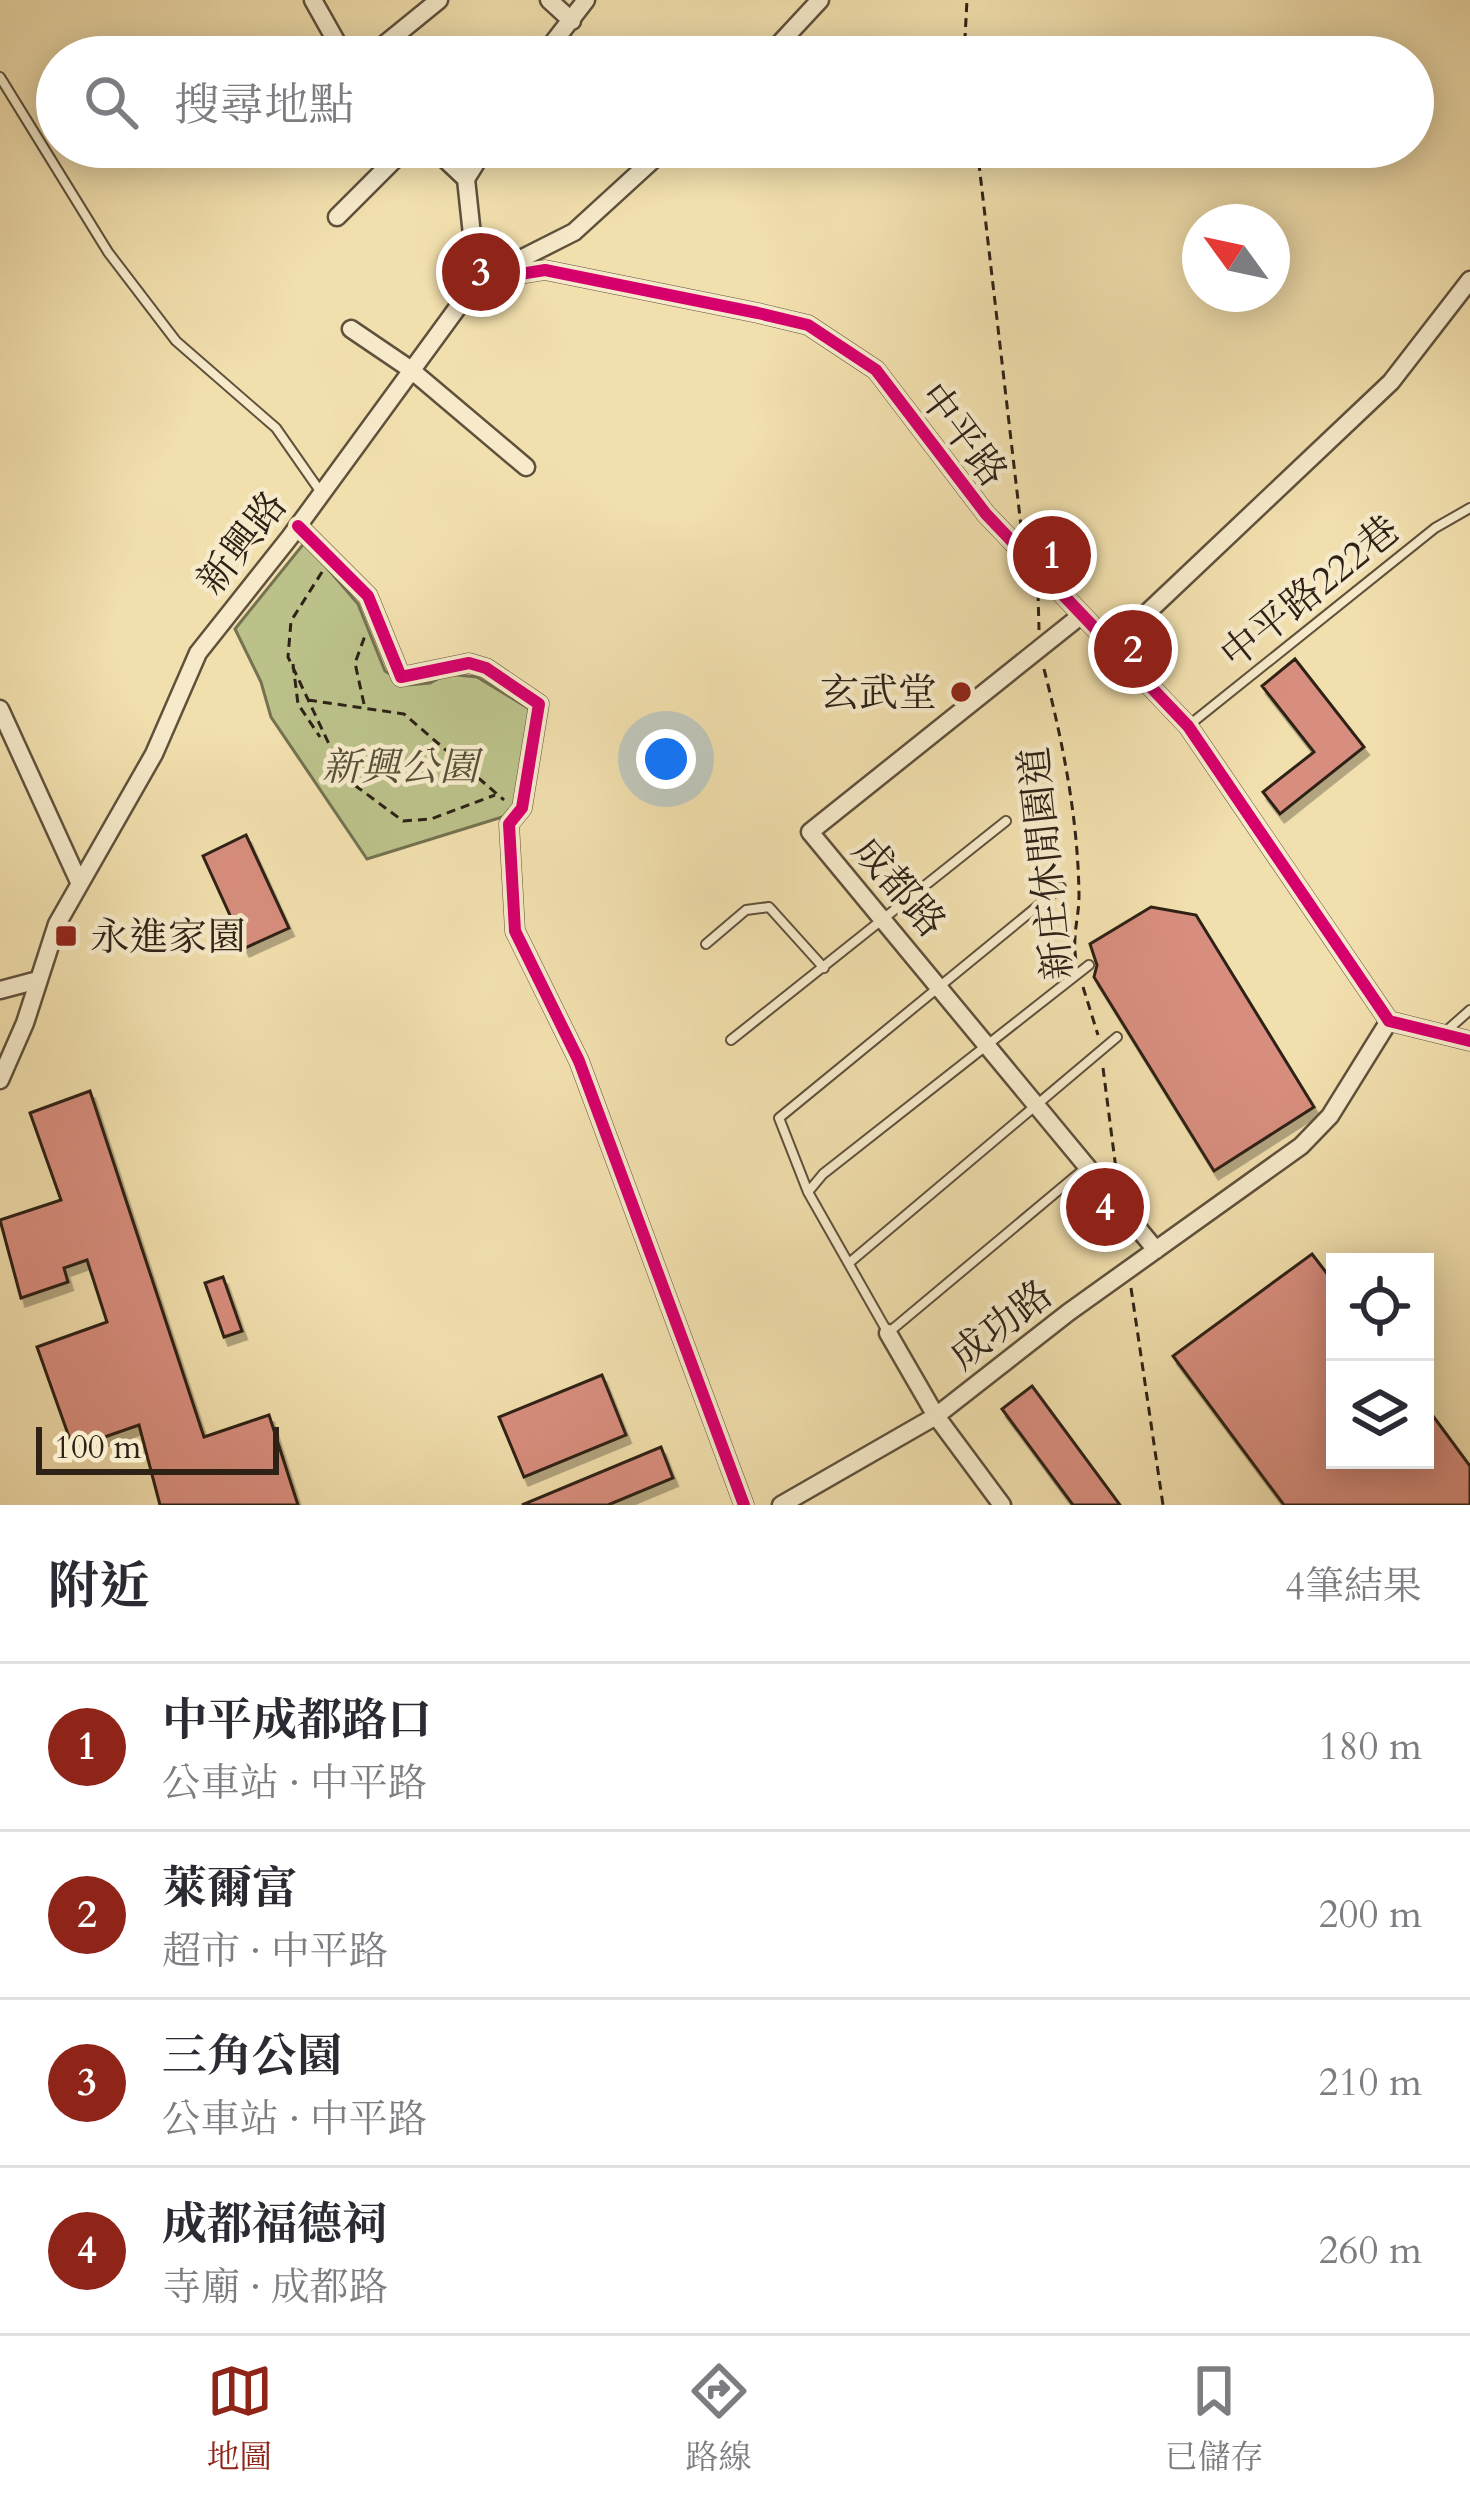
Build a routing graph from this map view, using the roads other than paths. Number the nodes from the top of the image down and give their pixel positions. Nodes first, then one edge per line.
1 (313, 0) edge
2 (440, 0) edge
3 (549, 0) edge
4 (586, 0) edge
5 (820, 0) edge
6 (572, 21) junction
7 (333, 36) edge
8 (395, 36) edge
9 (560, 36) edge
10 (787, 36) edge
11 (0, 77) edge
12 (36, 136) edge
13 (56, 168) edge
14 (386, 168) edge
15 (454, 168) edge
16 (473, 168) edge
17 (644, 168) edge
18 (466, 179) junction
19 (337, 217) dead end
20 (1470, 280) edge
21 (477, 281) junction
22 (351, 329) dead end
23 (410, 369) junction
24 (526, 466) dead end
25 (322, 493) junction
26 (1470, 508) edge
27 (298, 526) junction
28 (1079, 617) junction
29 (1112, 646) junction
30 (0, 709) edge
31 (1188, 726) junction
32 (1006, 821) dead end
33 (79, 882) junction
34 (1061, 887) dead end
35 (884, 917) junction
36 (706, 944) dead end
37 (1089, 965) dead end
38 (824, 968) junction
39 (38, 980) junction
40 (940, 983) junction
41 (0, 990) edge
42 (1470, 1010) edge
43 (1389, 1021) junction
44 (1444, 1034) junction
45 (1117, 1037) dead end
46 (731, 1040) dead end
47 (1470, 1041) edge
48 (988, 1042) junction
49 (0, 1080) edge
50 (1036, 1101) junction
51 (1090, 1165) junction
52 (808, 1192) junction
53 (1156, 1250) junction
54 (849, 1264) junction
55 (888, 1333) junction
56 (936, 1416) junction
57 (744, 1505) edge
58 (782, 1505) edge
59 (1002, 1505) edge

1 - 7 street
2 - 8 street
3 - 6 street
4 - 6 street
5 - 10 street
6 - 9 street
11 - 12 lane
13 - 25 lane
14 - 19 street
15 - 18 street
16 - 18 street
17 - 21 street, 新興路
18 - 21 street
20 - 29 street
21 - 23 street, 新興路
21 - 28 street, 中平路
22 - 23 street
23 - 24 street
23 - 25 street, 新興路
25 - 27 street, 新興路
26 - 31 lane, 中平路222巷
27 - 33 street, 新興路
27 - 57 street
28 - 29 street, 中平路
28 - 35 street, 成都路
29 - 31 street, 中平路
30 - 33 street
31 - 43 street, 中平路
32 - 35 lane
33 - 39 street, 新興路
34 - 40 lane
35 - 38 lane
35 - 40 street, 成都路
36 - 38 lane
37 - 48 lane
38 - 46 lane
39 - 41 street
39 - 49 street, 新興路
40 - 48 street, 成都路
40 - 52 lane
42 - 44 lane
43 - 44 street
43 - 53 street, 成功路
44 - 47 street
45 - 50 lane
48 - 50 street, 成都路
48 - 52 lane
50 - 51 street, 成都路
50 - 54 lane
51 - 53 street, 成都路
51 - 55 lane
52 - 54 lane
53 - 56 street, 成功路
54 - 55 lane
55 - 56 street
56 - 58 street, 成功路
56 - 59 street

